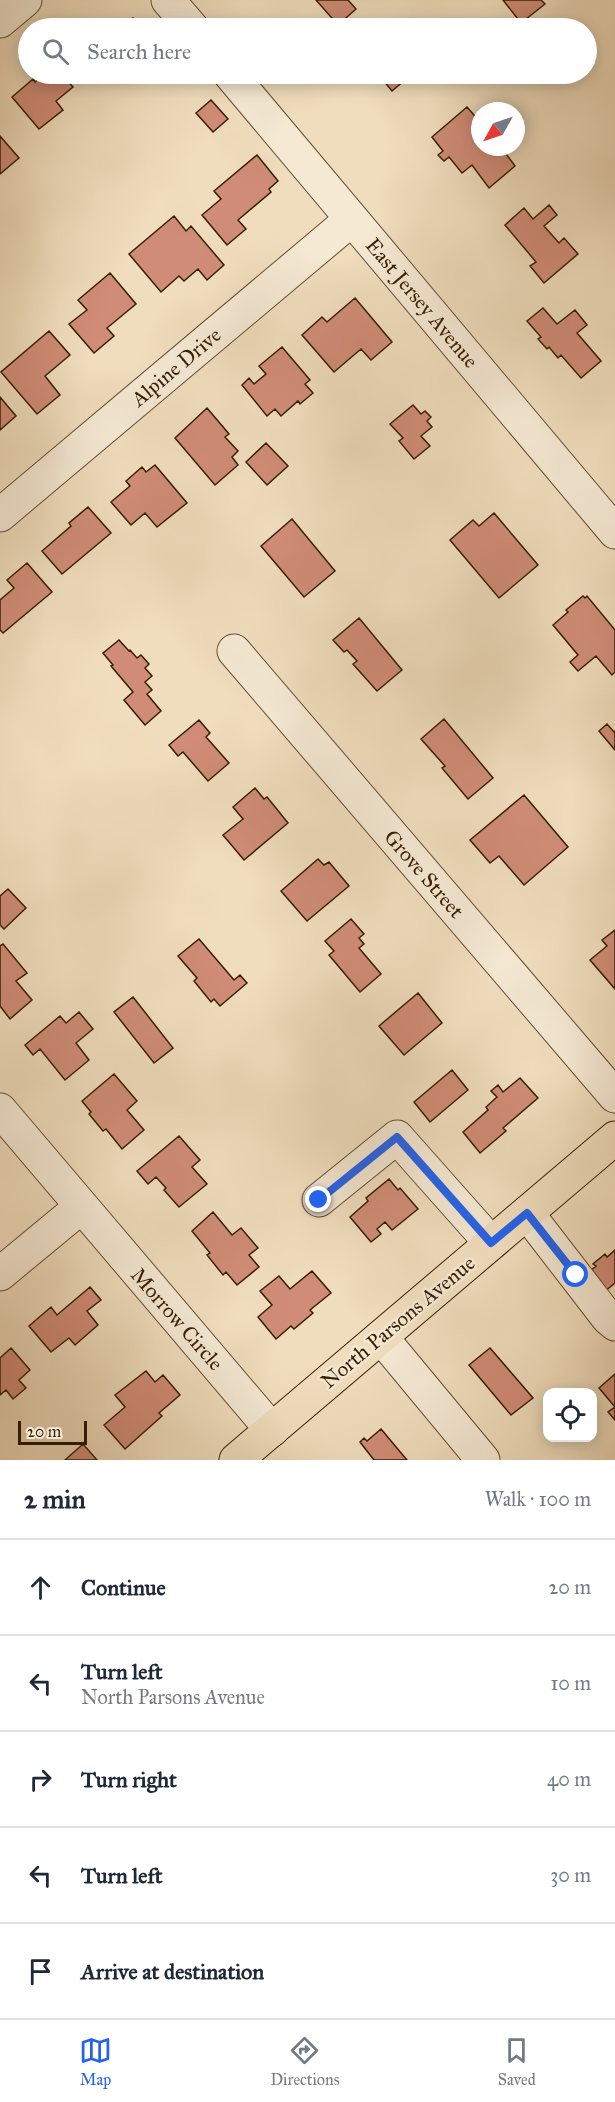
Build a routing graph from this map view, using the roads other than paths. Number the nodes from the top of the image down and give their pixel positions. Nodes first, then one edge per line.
1 (25, 0) edge
2 (168, 0) edge
3 (183, 18) edge
4 (0, 21) edge
5 (238, 84) edge
6 (352, 219) junction
7 (0, 516) edge
8 (615, 532) edge
9 (234, 651) dead end
10 (615, 1096) edge
11 (0, 1110) edge
12 (615, 1138) edge
13 (319, 1200) dead end
14 (81, 1207) junction
15 (527, 1213) junction
16 (491, 1243) junction
17 (0, 1274) edge
18 (615, 1324) edge
19 (381, 1337) junction
20 (272, 1430) junction
21 (236, 1460) edge
22 (483, 1460) edge

1 - 4 street
2 - 3 street
5 - 6 street, East Jersey Avenue
6 - 7 street, Alpine Drive
6 - 8 street, East Jersey Avenue
9 - 10 street, Grove Street
11 - 14 street, Morrow Circle
12 - 15 main road, North Parsons Avenue
13 - 16 street
14 - 17 street
14 - 20 street, Morrow Circle
15 - 16 main road, North Parsons Avenue
15 - 18 street
16 - 19 main road, North Parsons Avenue
19 - 20 main road, North Parsons Avenue
19 - 22 street
20 - 21 main road, North Parsons Avenue

